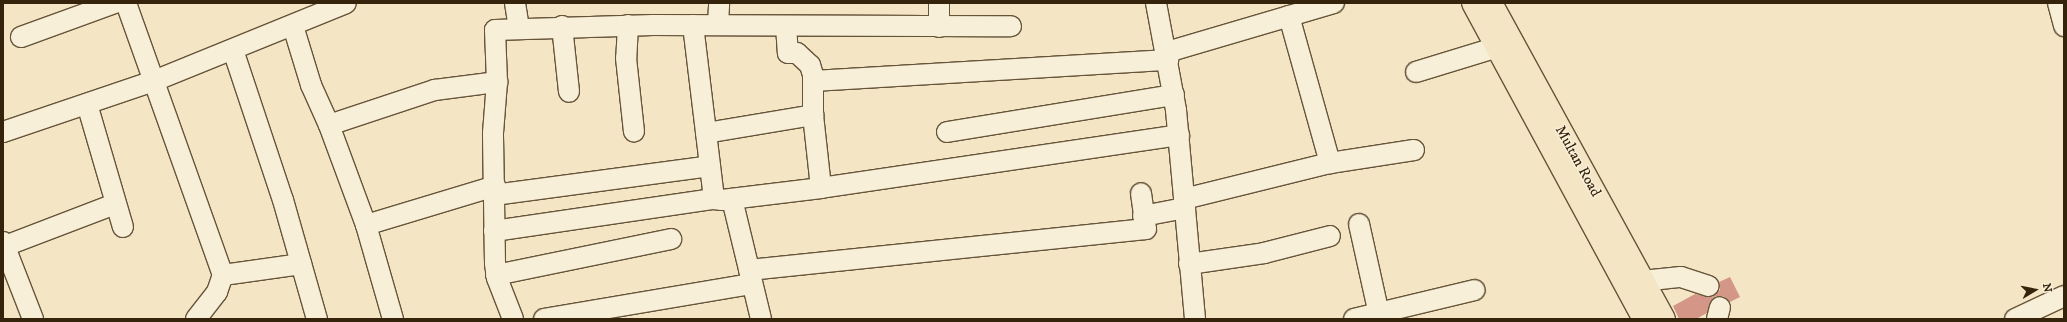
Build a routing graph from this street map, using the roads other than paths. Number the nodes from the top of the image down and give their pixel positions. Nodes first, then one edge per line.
1 (115, 3) edge
2 (126, 3) edge
3 (346, 3) edge
4 (515, 3) edge
5 (720, 3) edge
6 (939, 3) edge
7 (1156, 3) edge
8 (1334, 3) edge
9 (1473, 3) edge
10 (1491, 3) edge
11 (2058, 3) edge
12 (1288, 16) junction
13 (628, 25) junction
14 (693, 25) junction
15 (718, 25) junction
16 (293, 26) junction
17 (562, 26) junction
18 (786, 26) junction
19 (1011, 26) dead end
20 (2064, 26) edge
21 (939, 27) junction
22 (519, 29) junction
23 (21, 37) dead end
24 (1498, 48) junction
25 (233, 50) junction
26 (1168, 56) junction
27 (1416, 72) dead end
28 (154, 81) junction
29 (813, 81) junction
30 (497, 82) junction
31 (569, 92) dead end
32 (1174, 95) junction
33 (87, 104) junction
34 (813, 115) junction
35 (329, 125) junction
36 (3, 132) edge
37 (634, 132) dead end
38 (947, 132) dead end
39 (706, 133) junction
40 (1179, 135) junction
41 (1414, 150) dead end
42 (1330, 163) junction
43 (710, 166) junction
44 (821, 188) junction
45 (494, 191) junction
46 (1141, 193) dead end
47 (723, 199) junction
48 (1184, 203) junction
49 (115, 204) junction
50 (1143, 216) junction
51 (366, 224) junction
52 (1359, 224) dead end
53 (122, 227) dead end
54 (494, 231) junction
55 (1330, 236) dead end
56 (671, 239) dead end
57 (4, 244) edge
58 (301, 264) junction
59 (1189, 264) junction
60 (223, 275) junction
61 (496, 275) junction
62 (751, 277) junction
63 (1642, 281) junction
64 (1709, 286) dead end
65 (1475, 290) dead end
66 (2064, 296) edge
67 (1380, 316) edge
68 (33, 319) edge
69 (196, 319) edge
70 (317, 319) edge
71 (393, 319) edge
72 (513, 319) edge
73 (544, 319) edge
74 (761, 319) edge
75 (1195, 319) edge
76 (1354, 319) edge
77 (1644, 319) edge
78 (1664, 319) edge
79 (2015, 319) edge

1 - 23 street
2 - 28 street
3 - 16 street
4 - 22 street
5 - 15 street
6 - 21 street
7 - 26 street
8 - 12 street
9 - 24 main road, Multan Road
10 - 63 main road, Multan Road
11 - 20 street
12 - 26 street
12 - 42 street
13 - 14 street
13 - 17 street
13 - 37 street
14 - 15 street
14 - 39 street
15 - 18 street
16 - 25 street
16 - 35 street
17 - 22 street
17 - 31 street
18 - 21 street
18 - 29 street
19 - 21 street
22 - 30 street
24 - 27 street
24 - 77 main road, Multan Road
25 - 28 street
25 - 58 street
26 - 29 street
26 - 32 street
28 - 33 street
28 - 60 street
29 - 34 street
30 - 35 street
30 - 45 street
32 - 38 street
32 - 40 street
33 - 36 street
33 - 49 street
34 - 39 street
34 - 44 street
35 - 51 street
39 - 43 street
40 - 44 street
40 - 48 street
41 - 42 street
42 - 48 street
43 - 45 street
43 - 47 street
44 - 47 street
45 - 51 street
45 - 54 street
46 - 50 street
47 - 54 street
47 - 62 street
48 - 50 street
48 - 59 street
49 - 53 street
49 - 57 street
50 - 62 street
51 - 71 street
52 - 67 street
54 - 61 street
55 - 59 street
56 - 61 street
57 - 68 street
58 - 60 street
58 - 70 street
59 - 75 street
60 - 69 street
61 - 72 street
62 - 73 street
62 - 74 street
63 - 64 street
63 - 78 main road, Multan Road
65 - 67 street
66 - 79 street
67 - 76 street

